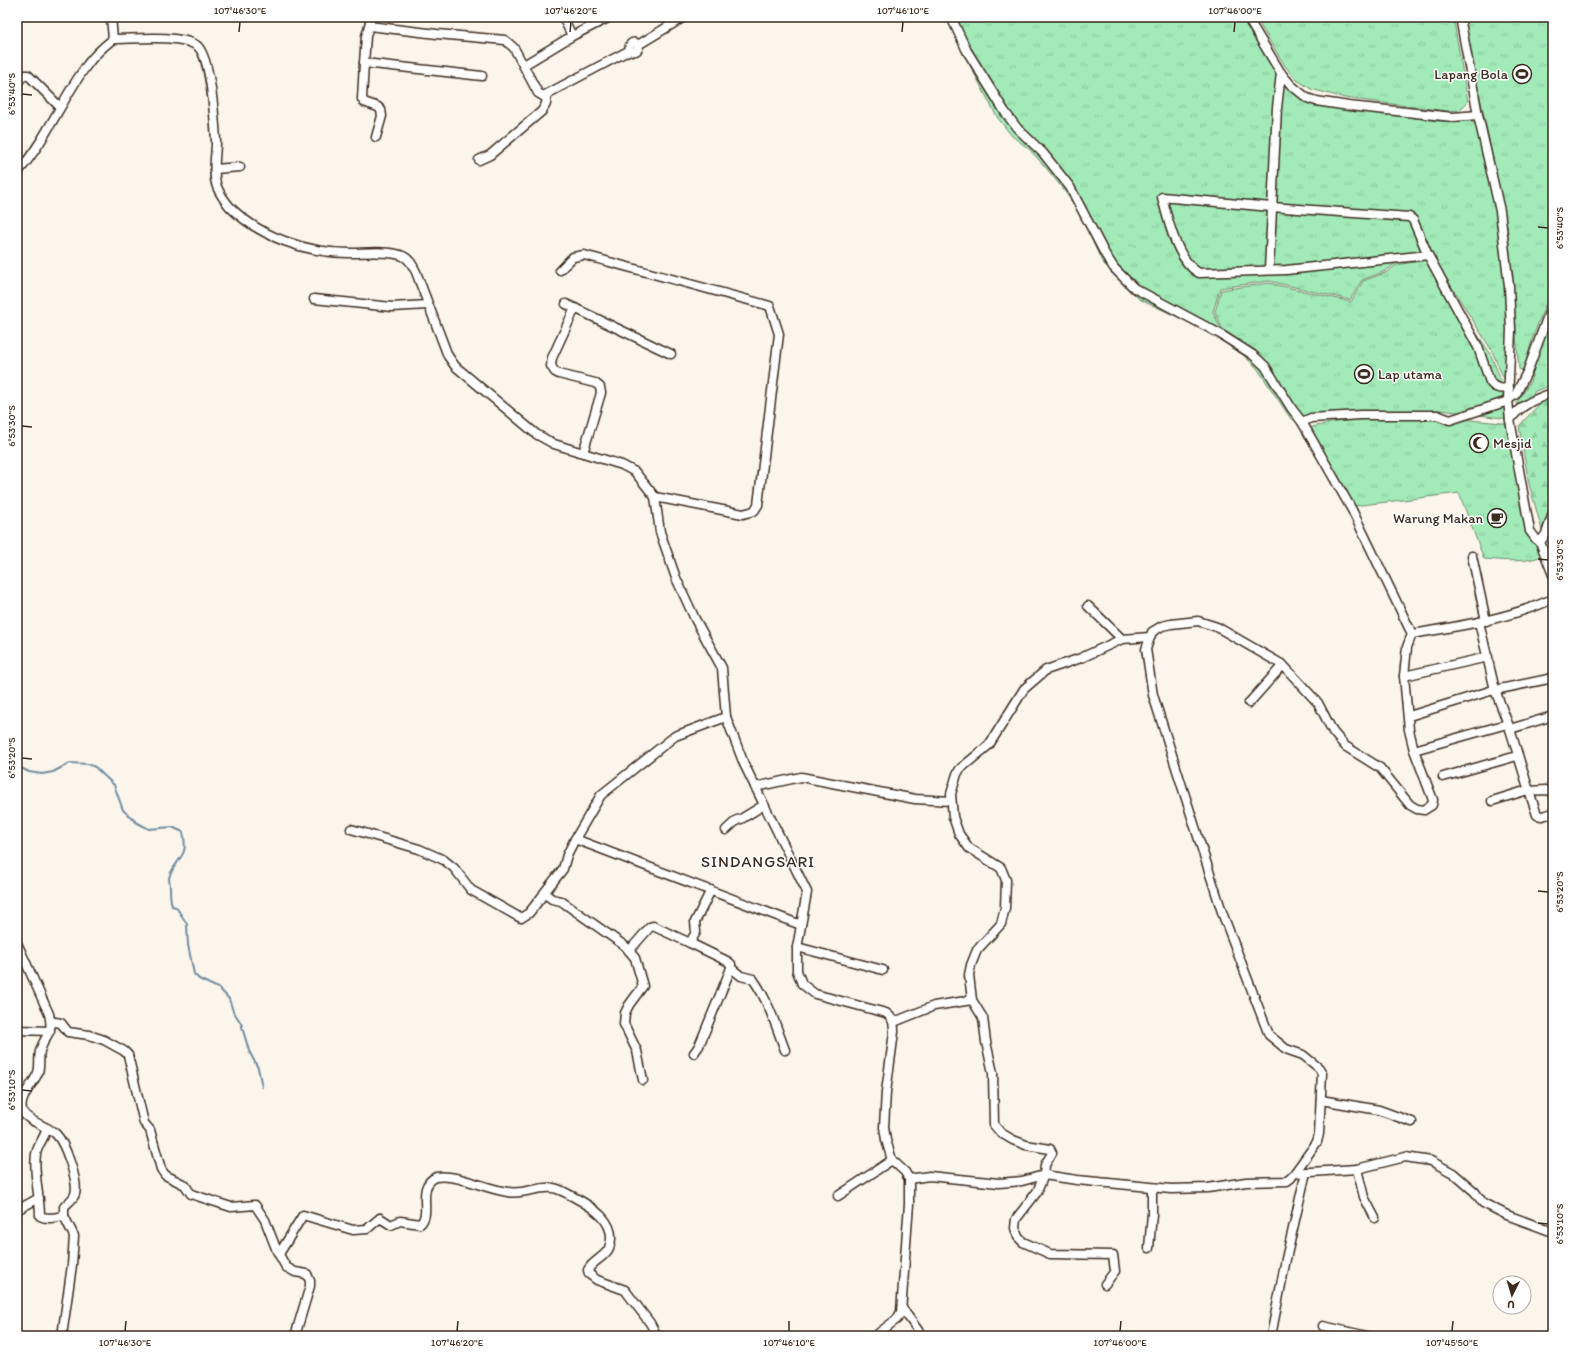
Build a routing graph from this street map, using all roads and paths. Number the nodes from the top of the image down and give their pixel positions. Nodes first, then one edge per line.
1 (110, 17) edge
2 (371, 17) edge
3 (563, 17) edge
4 (684, 17) edge
5 (951, 17) edge
6 (1247, 17) edge
7 (1460, 17) edge
8 (608, 18) edge
9 (369, 26) junction
10 (572, 36) junction
11 (113, 39) junction
12 (364, 64) junction
13 (524, 65) junction
14 (1281, 73) junction
15 (482, 76) dead end
16 (17, 82) edge
17 (547, 95) junction
18 (60, 107) junction
19 (1478, 114) junction
20 (376, 137) dead end
21 (479, 160) dead end
22 (240, 167) dead end
23 (215, 169) junction
24 (17, 173) edge
25 (1271, 207) junction
26 (1428, 255) junction
27 (560, 270) dead end
28 (1269, 270) junction
29 (314, 299) dead end
30 (1553, 302) edge
31 (428, 304) junction
32 (566, 304) dead end
33 (575, 308) junction
34 (671, 354) dead end
35 (1509, 388) junction
36 (1553, 393) edge
37 (1508, 401) junction
38 (1510, 420) junction
39 (1302, 422) junction
40 (584, 453) junction
41 (655, 497) junction
42 (1553, 513) edge
43 (1540, 542) junction
44 (1472, 556) dead end
45 (1553, 575) edge
46 (1553, 599) edge
47 (1088, 606) dead end
48 (1482, 621) junction
49 (1412, 634) junction
50 (1150, 637) junction
51 (1122, 639) junction
52 (1488, 657) junction
53 (1283, 665) junction
54 (1404, 676) junction
55 (1553, 678) edge
56 (1495, 690) junction
57 (1249, 703) dead end
58 (1409, 716) junction
59 (1553, 716) edge
60 (726, 717) junction
61 (1508, 726) junction
62 (1414, 750) junction
63 (1517, 756) junction
64 (1443, 777) dead end
65 (755, 787) junction
66 (1529, 791) junction
67 (1553, 792) edge
68 (951, 800) junction
69 (1492, 801) dead end
70 (764, 805) junction
71 (1553, 813) edge
72 (351, 829) dead end
73 (726, 830) dead end
74 (575, 839) junction
75 (710, 890) junction
76 (544, 894) junction
77 (801, 925) junction
78 (17, 943) edge
79 (690, 943) junction
80 (797, 947) junction
81 (629, 951) junction
82 (731, 968) junction
83 (883, 970) dead end
84 (972, 1000) junction
85 (894, 1022) junction
86 (51, 1027) junction
87 (17, 1030) edge
88 (785, 1050) dead end
89 (694, 1053) dead end
90 (643, 1080) dead end
91 (1321, 1100) junction
92 (1412, 1122) dead end
93 (47, 1128) junction
94 (892, 1160) junction
95 (1357, 1168) junction
96 (1306, 1172) junction
97 (1295, 1173) junction
98 (1044, 1175) junction
99 (909, 1179) junction
100 (1152, 1188) junction
101 (838, 1196) dead end
102 (39, 1198) junction
103 (17, 1210) edge
104 (64, 1216) junction
105 (1374, 1218) dead end
106 (1553, 1232) edge
107 (1149, 1248) dead end
108 (278, 1252) junction
109 (1105, 1284) dead end
110 (902, 1308) junction
111 (1323, 1326) dead end
112 (62, 1336) edge
113 (295, 1336) edge
114 (658, 1336) edge
115 (875, 1336) edge
116 (922, 1336) edge
117 (1271, 1336) edge
118 (1367, 1336) edge

1 - 11 street
2 - 9 street
3 - 10 street
4 - 17 street
5 - 39 street
6 - 14 street
7 - 19 street
8 - 10 street
9 - 12 street
9 - 13 street
10 - 13 street
11 - 18 street
11 - 23 street
12 - 15 street
12 - 20 street
13 - 17 street
14 - 19 street
14 - 25 street
16 - 18 street
17 - 21 street
18 - 24 street
19 - 35 street
22 - 23 street
23 - 31 street
25 - 26 street
25 - 28 street
25 - 28 street
26 - 28 street
26 - 35 street
27 - 41 street
29 - 31 street
30 - 37 street
31 - 40 street
32 - 33 street
33 - 34 street
33 - 40 street
35 - 37 street
36 - 38 street
37 - 38 street
37 - 39 street
38 - 43 street
39 - 49 street
40 - 41 street
41 - 60 street
42 - 43 street
43 - 45 street
44 - 48 street
46 - 48 street
47 - 51 street
48 - 49 street
48 - 52 street
49 - 54 street
50 - 51 street
50 - 53 street
50 - 91 street
51 - 68 street
52 - 54 street
52 - 56 street
53 - 57 street
53 - 62 street
54 - 58 street
55 - 56 street
56 - 58 street
56 - 61 street
58 - 62 street
59 - 61 street
60 - 65 street
60 - 74 street
61 - 62 street
61 - 63 street
63 - 64 street
63 - 66 street
65 - 68 street
65 - 70 street
66 - 67 street
66 - 69 street
66 - 71 street
68 - 84 street
70 - 73 street
70 - 77 street
72 - 76 street
74 - 75 street
74 - 76 street
75 - 77 street
75 - 79 street
76 - 81 street
77 - 80 street
78 - 86 street
79 - 81 street
79 - 82 street
80 - 83 street
80 - 85 street
81 - 90 street
82 - 88 street
82 - 89 street
84 - 85 street
84 - 98 street
85 - 94 street
86 - 87 street
86 - 93 street
86 - 108 street
91 - 92 street
91 - 97 street
93 - 102 street
93 - 104 street
94 - 99 street
94 - 101 street
95 - 96 street
95 - 105 street
95 - 106 street
96 - 97 street
96 - 117 street
97 - 100 street
98 - 99 street
98 - 100 street
98 - 109 street
99 - 110 street
100 - 107 street
102 - 103 street
102 - 104 street
104 - 112 street
108 - 113 street
108 - 114 street
110 - 115 street
110 - 116 street
111 - 118 street

